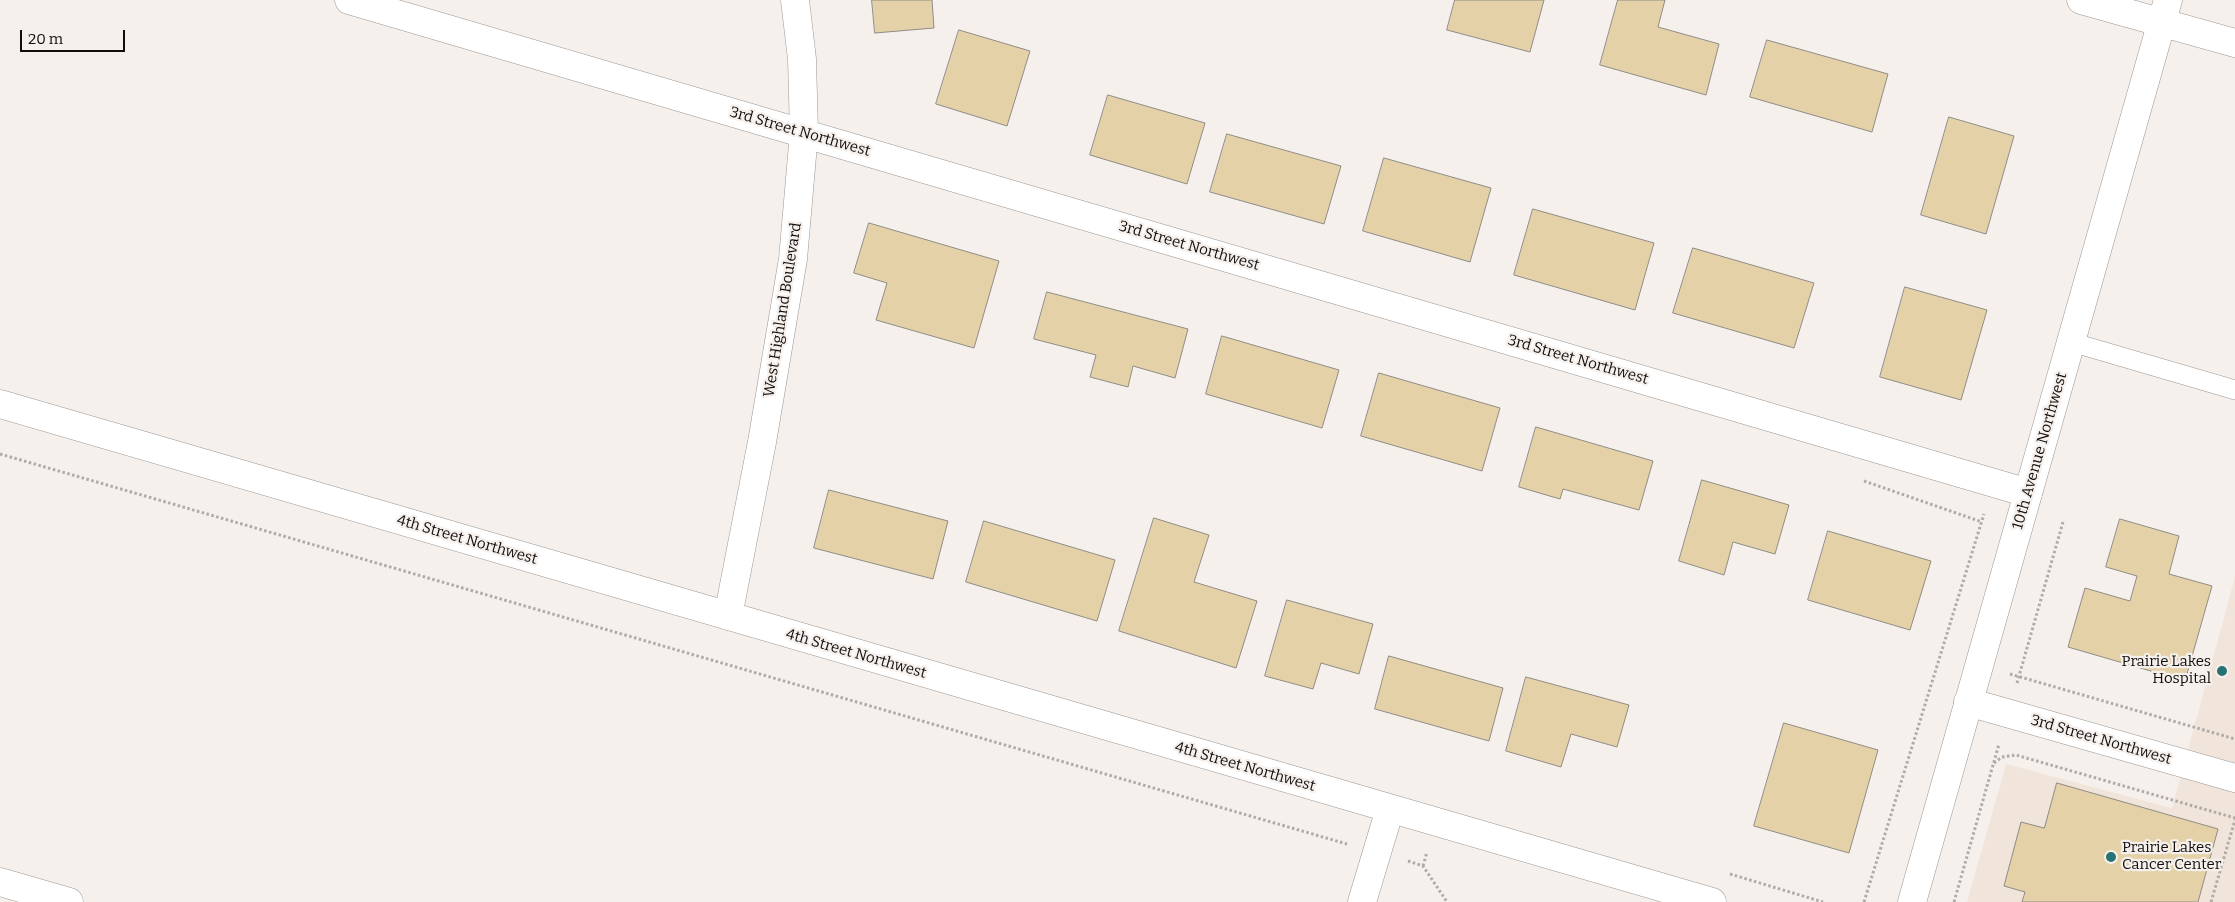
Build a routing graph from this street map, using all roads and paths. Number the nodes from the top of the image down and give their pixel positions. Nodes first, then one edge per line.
1 (349, 0) edge
2 (796, 0) edge
3 (2081, 0) edge
4 (2165, 11) edge
5 (2235, 43) edge
6 (804, 133) junction
7 (2071, 342) junction
8 (2235, 390) edge
9 (0, 404) edge
10 (0, 454) edge
11 (1994, 482) junction
12 (2028, 492) junction
13 (2063, 522) dead end
14 (728, 616) junction
15 (2019, 677) junction
16 (1968, 702) junction
17 (2008, 713) junction
18 (2235, 739) edge
19 (1993, 763) junction
20 (2235, 778) edge
21 (1390, 809) junction
22 (2235, 819) edge
23 (1377, 852) junction
24 (0, 882) edge
25 (1863, 901) edge
26 (70, 902) edge
27 (1362, 902) edge
28 (1447, 902) edge
29 (1712, 902) edge
30 (1912, 902) edge
31 (1954, 902) edge
32 (2211, 902) edge

1 - 6 street, 3rd Street Northwest
2 - 6 street, West Highland Boulevard
3 - 4 street
4 - 5 street
4 - 7 street, 10th Avenue Northwest
6 - 11 street, 3rd Street Northwest
6 - 14 street, West Highland Boulevard
7 - 8 lane
7 - 12 street, 10th Avenue Northwest
9 - 14 street, 4th Street Northwest
10 - 23 path
11 - 12 street, 3rd Street Northwest
11 - 25 path
12 - 16 street, 10th Avenue Northwest
13 - 15 path
14 - 21 street, 4th Street Northwest
15 - 17 path
15 - 18 path
16 - 17 street, 3rd Street Northwest
16 - 30 street, 10th Avenue Northwest
17 - 19 path
17 - 20 street, 3rd Street Northwest
19 - 22 path
19 - 31 path
21 - 23 street
21 - 29 street, 4th Street Northwest
22 - 32 path
23 - 27 street
23 - 28 path
24 - 26 street

